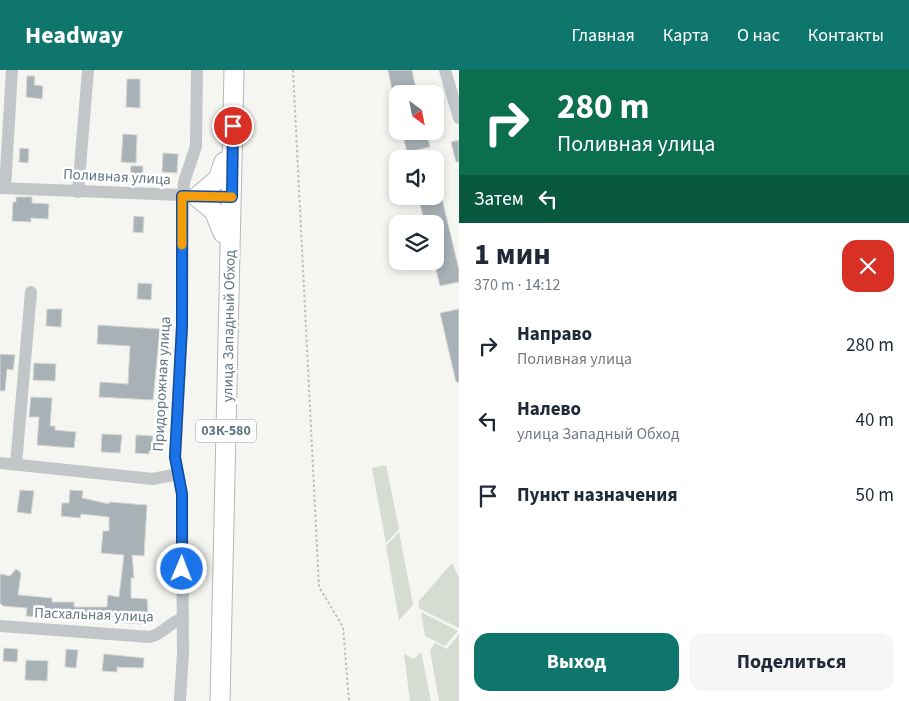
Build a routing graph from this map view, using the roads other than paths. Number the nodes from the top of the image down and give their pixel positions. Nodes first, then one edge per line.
1 (12, 70) edge
2 (88, 70) edge
3 (197, 70) edge
4 (224, 70) edge
5 (234, 70) edge
6 (445, 70) edge
7 (459, 118) edge
8 (224, 162) junction
9 (2, 188) edge
10 (78, 192) junction
11 (190, 197) junction
12 (228, 197) junction
13 (223, 232) junction
14 (32, 292) dead end
15 (0, 463) edge
16 (16, 464) junction
17 (178, 474) junction
18 (182, 619) junction
19 (0, 626) edge
20 (180, 701) edge
21 (211, 701) edge
22 (220, 701) edge

1 - 9 street
2 - 10 street
3 - 11 street, Придорожная улица
4 - 8 highway, улица Западный Обход / 03К-580
5 - 12 highway, улица Западный Обход / 03К-580
6 - 7 street
8 - 11 highway
8 - 12 highway, улица Западный Обход / 03К-580
9 - 10 street, Поливная улица
10 - 11 street, Поливная улица
11 - 12 street, Поливная улица
11 - 13 highway
11 - 17 street, Придорожная улица
12 - 13 highway, улица Западный Обход / 03К-580
12 - 22 highway, улица Западный Обход / 03К-580
13 - 21 highway, улица Западный Обход / 03К-580
14 - 16 street
15 - 16 street
16 - 17 street
17 - 18 street, Придорожная улица
18 - 19 street, Пасхальная улица
18 - 20 street, Придорожная улица

